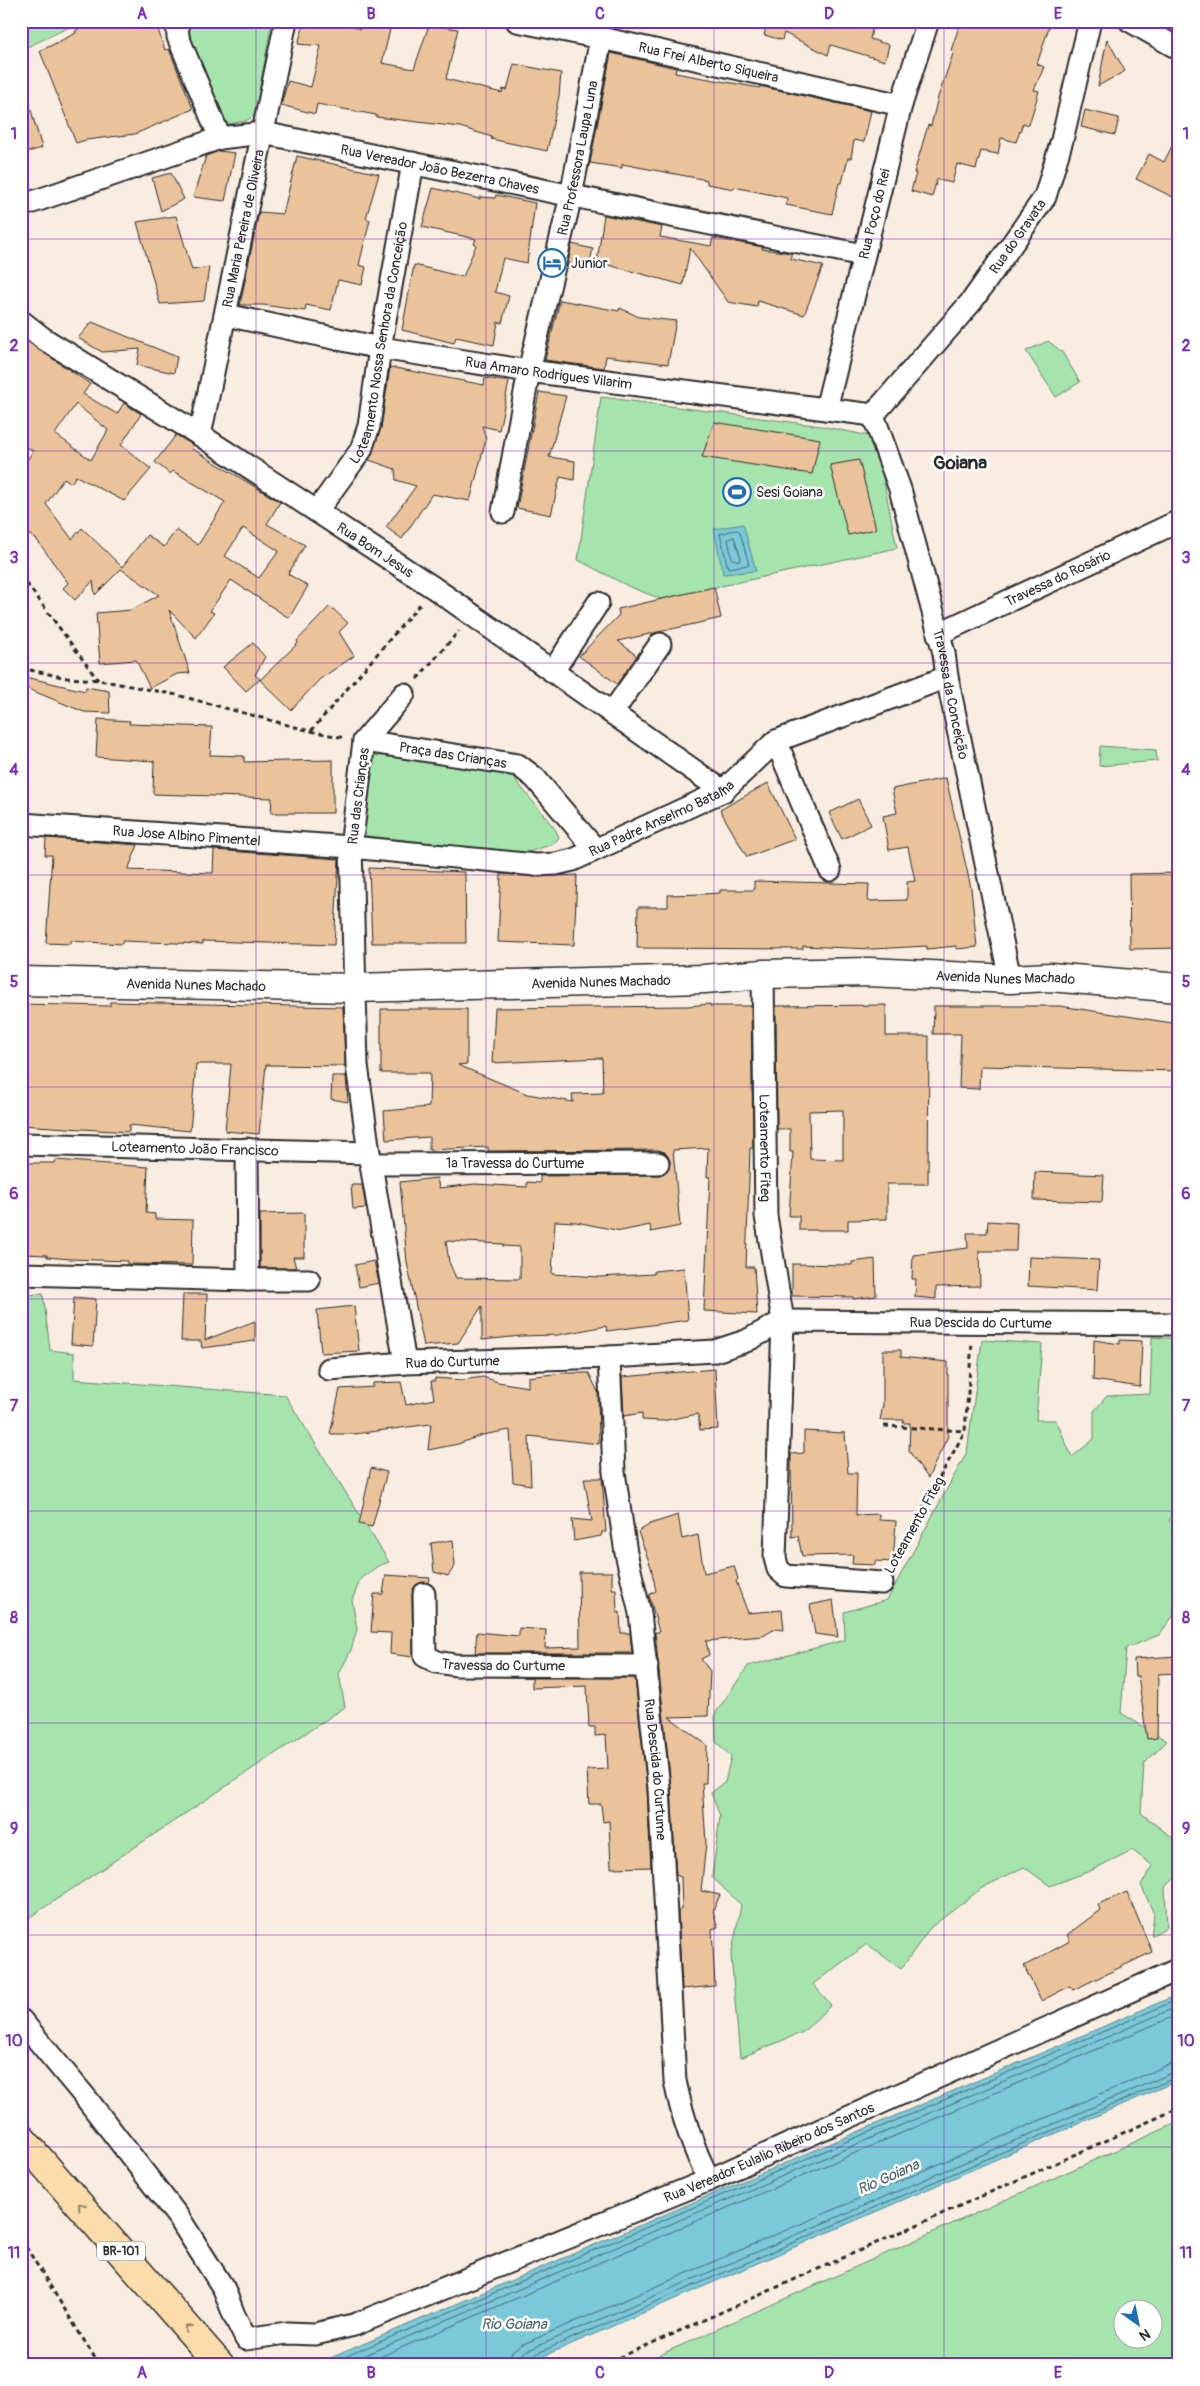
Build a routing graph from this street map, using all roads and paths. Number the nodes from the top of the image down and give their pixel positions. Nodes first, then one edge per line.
1 (177, 21) edge
2 (286, 21) edge
3 (517, 21) edge
4 (928, 21) edge
5 (1090, 21) edge
6 (1130, 21) edge
7 (600, 38) junction
8 (1179, 49) edge
9 (900, 105) junction
10 (263, 133) junction
11 (220, 138) junction
12 (414, 163) junction
13 (571, 196) junction
14 (21, 206) edge
15 (864, 256) junction
16 (226, 316) junction
17 (21, 321) edge
18 (380, 348) junction
19 (529, 371) junction
20 (826, 409) junction
21 (873, 415) junction
22 (200, 435) junction
23 (317, 511) junction
24 (504, 512) dead end
25 (1179, 521) edge
26 (21, 576) edge
27 (434, 588) junction
28 (598, 603) dead end
29 (473, 615) junction
30 (938, 634) junction
31 (660, 644) dead end
32 (21, 668) edge
33 (553, 671) junction
34 (947, 677) junction
35 (98, 680) junction
36 (404, 694) joint
37 (612, 713) junction
38 (310, 731) junction
39 (364, 742) junction
40 (776, 742) junction
41 (723, 791) junction
42 (21, 824) edge
43 (351, 847) junction
44 (595, 849) junction
45 (830, 870) dead end
46 (763, 974) junction
47 (1010, 979) junction
48 (21, 981) edge
49 (354, 988) junction
50 (1179, 988) edge
51 (21, 1144) edge
52 (247, 1150) junction
53 (370, 1158) junction
54 (658, 1163) dead end
55 (21, 1274) edge
56 (248, 1280) junction
57 (309, 1280) dead end
58 (783, 1321) junction
59 (973, 1322) junction
60 (1179, 1324) edge
61 (609, 1357) junction
62 (406, 1364) junction
63 (329, 1369) dead end
64 (884, 1426) dead end
65 (965, 1432) junction
66 (882, 1583) joint
67 (424, 1594) dead end
68 (647, 1666) junction
69 (1179, 1969) edge
70 (21, 2020) edge
71 (1179, 2108) edge
72 (21, 2138) edge
73 (709, 2180) junction
74 (21, 2240) edge
75 (123, 2365) edge
76 (220, 2365) edge
77 (604, 2365) edge

1 - 11 street
2 - 10 street, Rua Maria Pereira de Oliveira
3 - 7 street, Rua Frei Alberto Siqueira
4 - 9 street, Rua Poço do Rei
5 - 21 street, Rua do Gravata
6 - 8 street
7 - 9 street, Rua Frei Alberto Siqueira
7 - 13 street, Rua Professora Laupa Luna
9 - 15 street, Rua Poço do Rei
10 - 11 street, Rua Vereador João Bezerra Chaves
10 - 12 street, Rua Vereador João Bezerra Chaves
10 - 16 street, Rua Maria Pereira de Oliveira
11 - 14 street, Rua Vereador João Bezerra Chaves
12 - 13 street, Rua Vereador João Bezerra Chaves
12 - 18 street, Loteamento Nossa Senhora da Conceição
13 - 15 street, Rua Vereador João Bezerra Chaves
13 - 19 street, Rua Professora Laupa Luna
15 - 20 street, Rua Poço do Rei
16 - 18 street, Rua Amaro Rodrigues Vilarim
16 - 22 street, Rua Maria Pereira de Oliveira
17 - 22 street, Rua Bom Jesus
18 - 19 street, Rua Amaro Rodrigues Vilarim
18 - 23 street, Loteamento Nossa Senhora da Conceição
19 - 20 street, Rua Amaro Rodrigues Vilarim
19 - 24 street, Rua Professora Laupa Luna
20 - 21 street, Rua Amaro Rodrigues Vilarim
21 - 30 street, Travessa da Conceição
22 - 23 street, Rua Bom Jesus
23 - 27 street, Rua Bom Jesus
25 - 30 street, Travessa do Rosário
26 - 35 path
27 - 29 street, Rua Bom Jesus
27 - 38 path
28 - 33 street
29 - 33 street, Rua Bom Jesus
29 - 36 path
30 - 34 street, Travessa da Conceição
31 - 37 street
32 - 35 path
33 - 37 street, Rua Bom Jesus
34 - 40 street, Rua Padre Anselmo Batalha
34 - 47 street, Travessa da Conceição
35 - 38 path
36 - 39 street, Rua das Crianças
37 - 41 street, Rua Bom Jesus
38 - 39 path
39 - 43 street, Rua das Crianças
39 - 44 street, Praça das Crianças
40 - 41 street, Rua Padre Anselmo Batalha
40 - 45 street
41 - 44 street, Rua Padre Anselmo Batalha
42 - 43 street, Rua Jose Albino Pimentel
43 - 44 street, Rua Padre Anselmo Batalha
43 - 49 street, Rua das Crianças
46 - 47 street, Avenida Nunes Machado
46 - 49 street, Avenida Nunes Machado
46 - 58 street, Loteamento Fiteg
47 - 50 street, Avenida Nunes Machado
48 - 49 street, Avenida Nunes Machado
49 - 53 street, Rua do Curtume
51 - 52 street, Loteamento João Francisco
52 - 53 street, Loteamento João Francisco
52 - 56 street
53 - 54 street, 1ª Travessa do Curtume
53 - 62 street, Rua do Curtume
55 - 56 street
56 - 57 street
58 - 59 street, Rua Descida do Curtume
58 - 61 street, Rua do Curtume
58 - 66 street, Loteamento Fiteg
59 - 60 street, Rua Descida do Curtume
59 - 65 path, Loteamento Fiteg
61 - 62 street, Rua do Curtume
61 - 68 street, Rua Descida do Curtume
62 - 63 street
64 - 65 path
65 - 66 path, Loteamento Fiteg
67 - 68 street, Travessa do Curtume
68 - 73 street, Rua Descida do Curtume
69 - 73 street, Rua Vereador Eulalio Ribeiro dos Santos
70 - 73 street, Rua Vereador Eulalio Ribeiro dos Santos
71 - 77 path
76 -> 72 highway, BR-101
74 - 75 path

